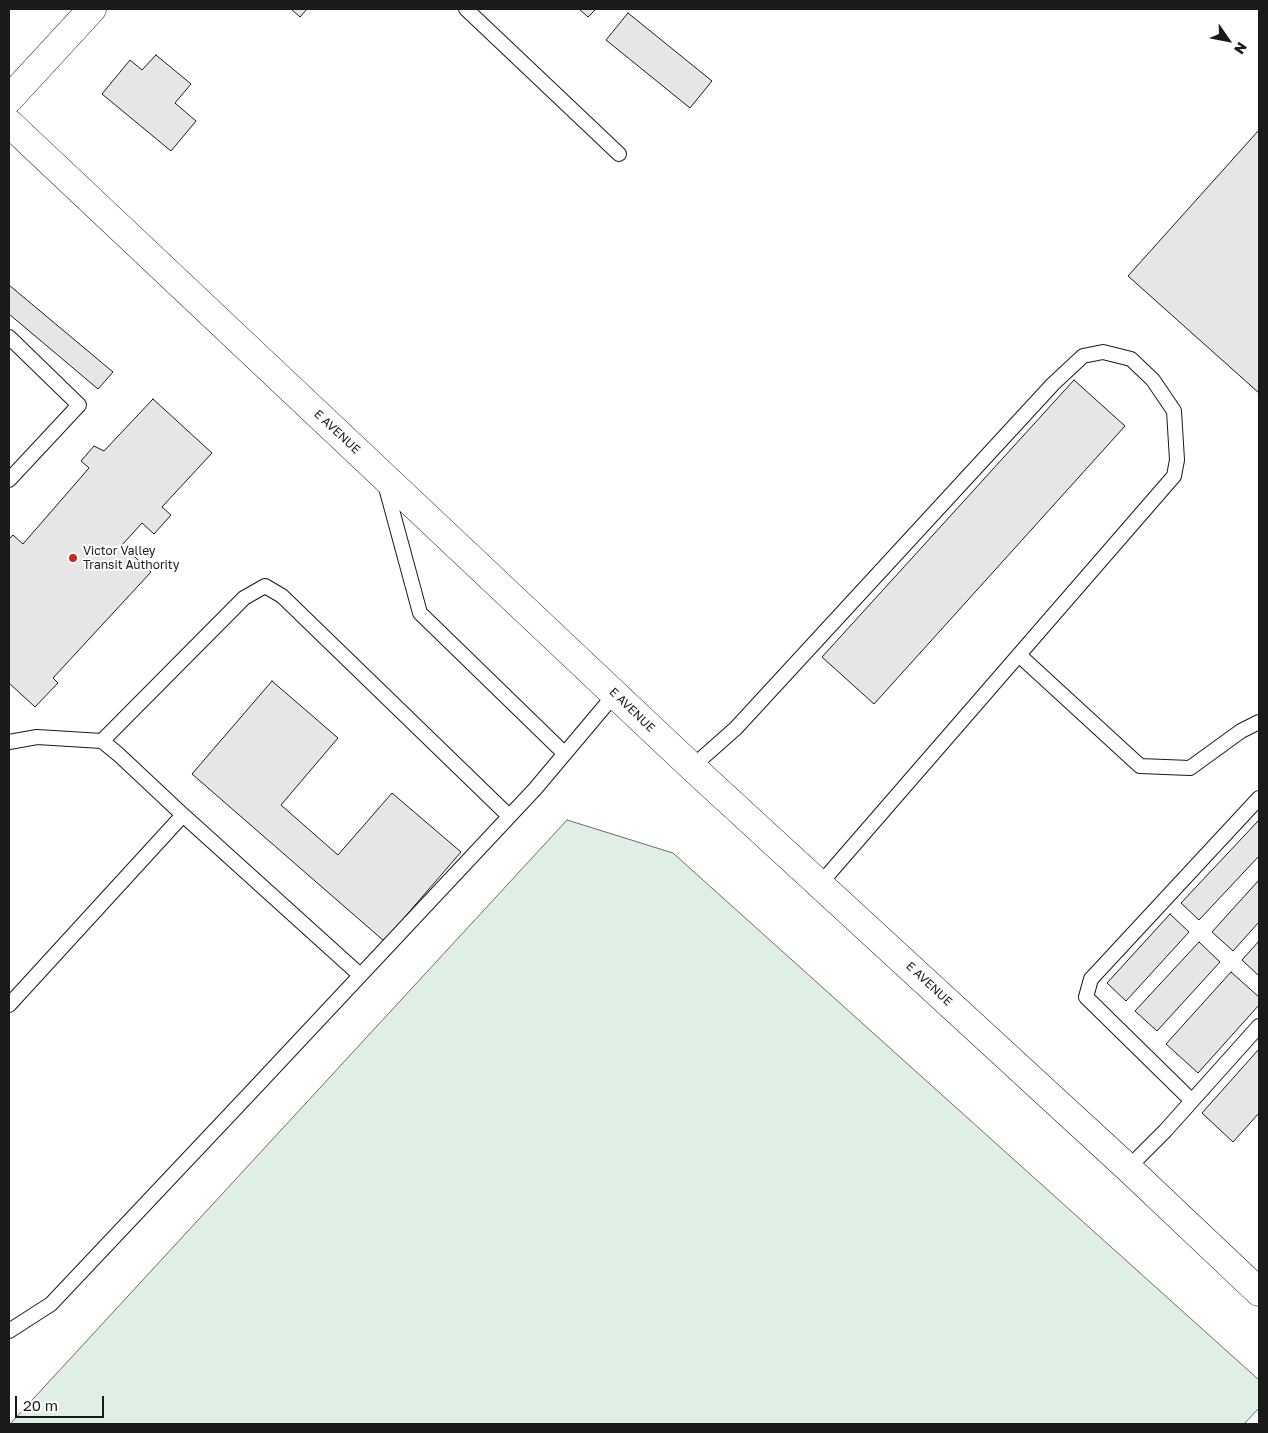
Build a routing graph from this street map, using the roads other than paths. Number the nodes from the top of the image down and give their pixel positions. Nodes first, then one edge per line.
1 (92, 9) edge
2 (466, 9) edge
3 (9, 99) edge
4 (9, 122) edge
5 (619, 154) dead end
6 (10, 341) edge
7 (383, 475) junction
8 (9, 480) edge
9 (1019, 654) junction
10 (615, 694) junction
11 (1259, 722) edge
12 (102, 741) junction
13 (9, 742) edge
14 (564, 753) junction
15 (692, 768) junction
16 (1259, 798) edge
17 (183, 815) junction
18 (509, 816) junction
19 (820, 884) junction
20 (360, 976) junction
21 (9, 1004) edge
22 (1259, 1026) edge
23 (1192, 1101) junction
24 (1128, 1168) junction
25 (1259, 1292) edge
26 (9, 1331) edge

1 - 3 street
2 - 5 lane
4 - 7 street, E AVENUE
6 - 8 lane
7 - 10 street, E AVENUE
7 - 14 lane
9 - 11 lane
9 - 15 lane
9 - 19 lane
10 - 14 lane
10 - 15 street, E AVENUE
12 - 13 lane
12 - 17 lane
12 - 18 lane
14 - 18 lane
15 - 19 street, E AVENUE
16 - 23 lane
17 - 20 lane
17 - 21 lane
18 - 20 lane
19 - 24 street, E AVENUE
20 - 26 lane
22 - 23 lane
23 - 24 lane
24 - 25 street, E AVENUE

